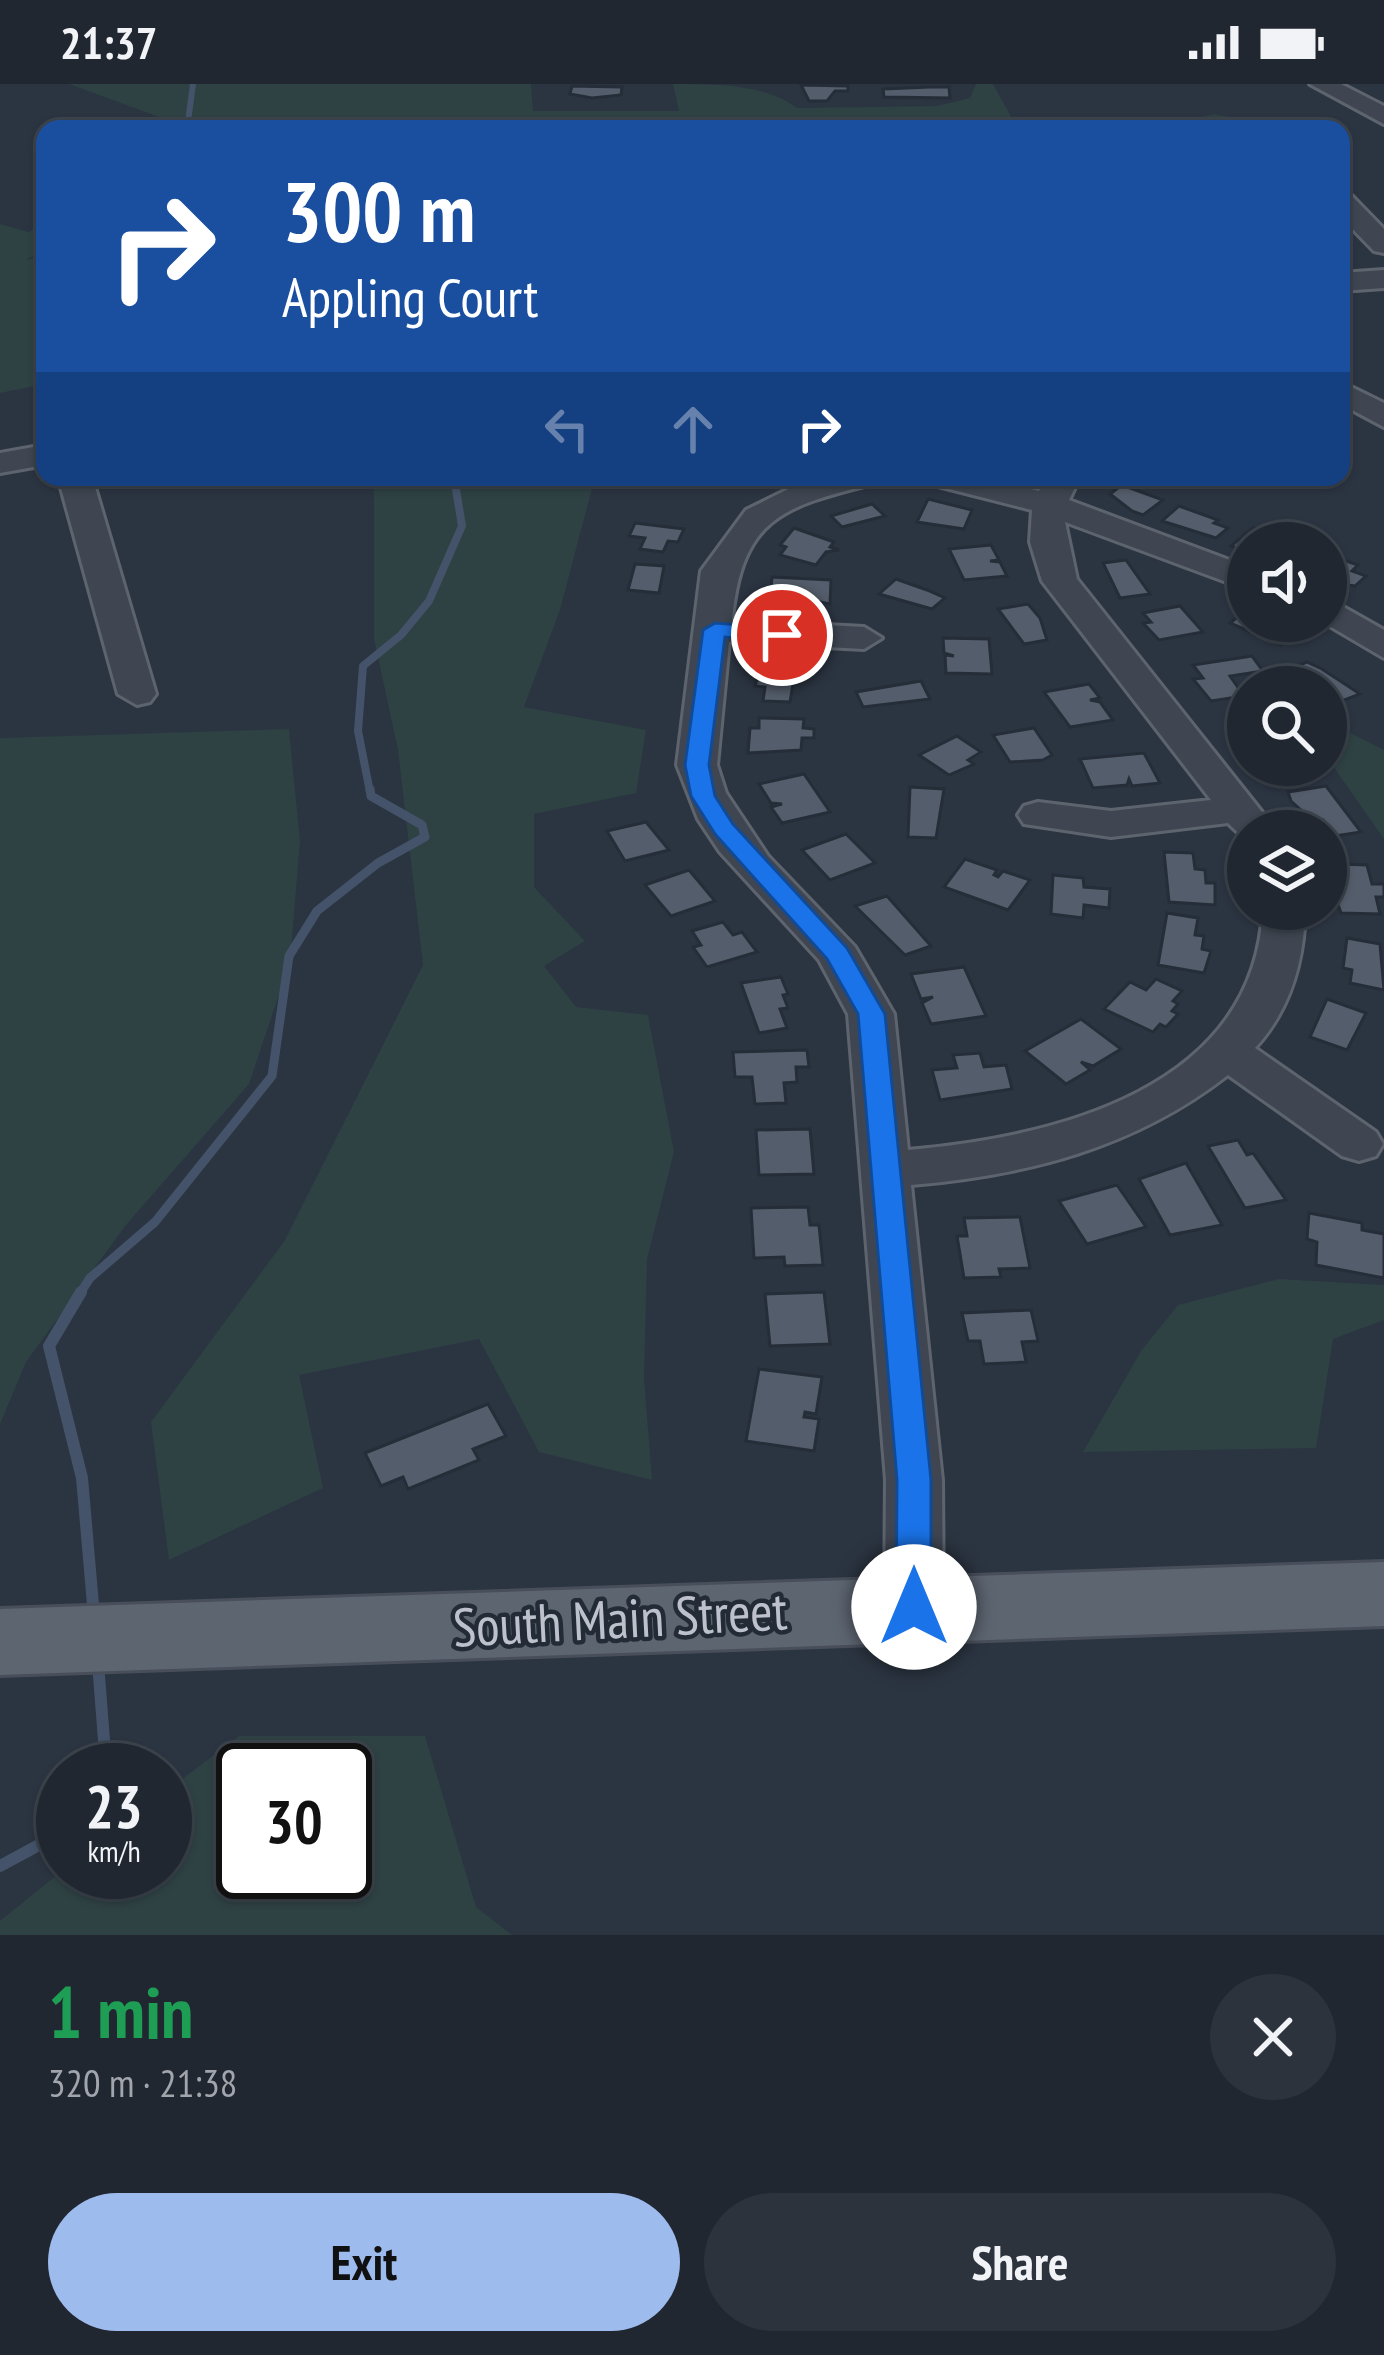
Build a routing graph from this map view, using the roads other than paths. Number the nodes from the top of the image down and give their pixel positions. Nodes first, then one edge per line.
1 (1322, 84) edge
2 (1384, 116) edge
3 (1350, 211) edge
4 (1384, 245) edge
5 (1384, 279) edge
6 (1350, 281) edge
7 (1350, 396) edge
8 (1384, 417) edge
9 (36, 457) edge
10 (0, 464) edge
11 (77, 486) edge
12 (827, 486) edge
13 (1021, 486) edge
14 (1056, 490) edge
15 (1227, 569) edge
16 (1347, 622) edge
17 (715, 630) junction
18 (864, 638) dead end
19 (1384, 646) edge
20 (137, 694) dead end
21 (1241, 810) edge
22 (1038, 815) dead end
23 (1227, 821) edge
24 (1283, 930) edge
25 (1228, 1052) junction
26 (1359, 1144) dead end
27 (884, 1170) junction
28 (1384, 1594) edge
29 (914, 1607) junction
30 (0, 1642) edge

1 - 2 street
3 - 4 street
5 - 6 street
7 - 8 street
9 - 10 street
11 - 20 street
12 - 17 street
13 - 14 street
14 - 15 street
14 - 21 street
16 - 19 street
17 - 18 street
17 - 27 street
22 - 23 street
24 - 25 street
25 - 26 street
25 - 27 street
27 - 29 street
28 - 29 main road, South Main Street
29 - 30 main road, South Main Street

